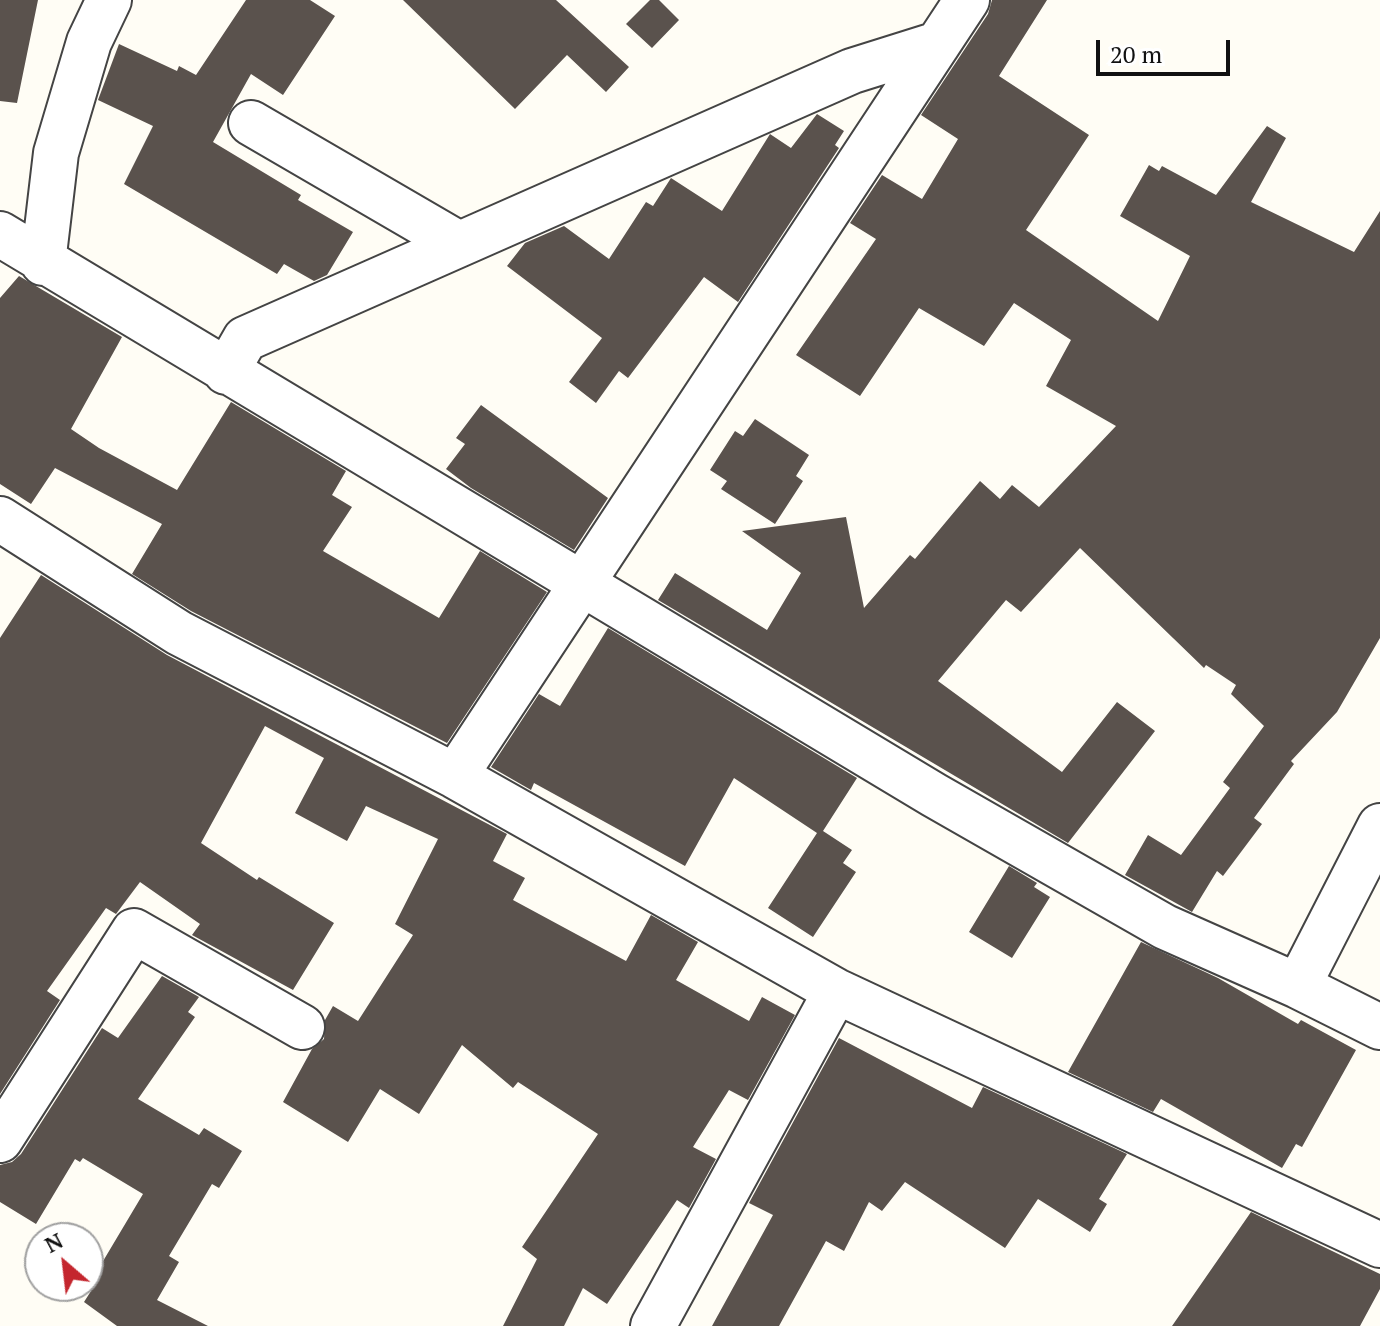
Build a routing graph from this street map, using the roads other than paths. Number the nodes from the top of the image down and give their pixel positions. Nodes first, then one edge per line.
1 (109, 0) edge
2 (967, 0) edge
3 (938, 44) junction
4 (251, 123) dead end
5 (0, 234) edge
6 (459, 244) junction
7 (43, 263) junction
8 (226, 372) junction
9 (0, 519) edge
10 (581, 583) junction
11 (455, 776) junction
12 (1380, 826) edge
13 (1298, 986) junction
14 (836, 991) junction
15 (302, 1027) dead end
16 (1380, 1027) edge
17 (0, 1140) edge
18 (1380, 1245) edge
19 (653, 1326) edge

1 - 7 street
2 - 3 street
3 - 6 street
3 - 10 street
4 - 6 street
5 - 7 street
6 - 8 street
7 - 8 street
8 - 10 street
9 - 11 street
10 - 11 street
10 - 13 street
11 - 14 street
12 - 13 street
13 - 16 street
14 - 18 street
14 - 19 street
15 - 17 street

